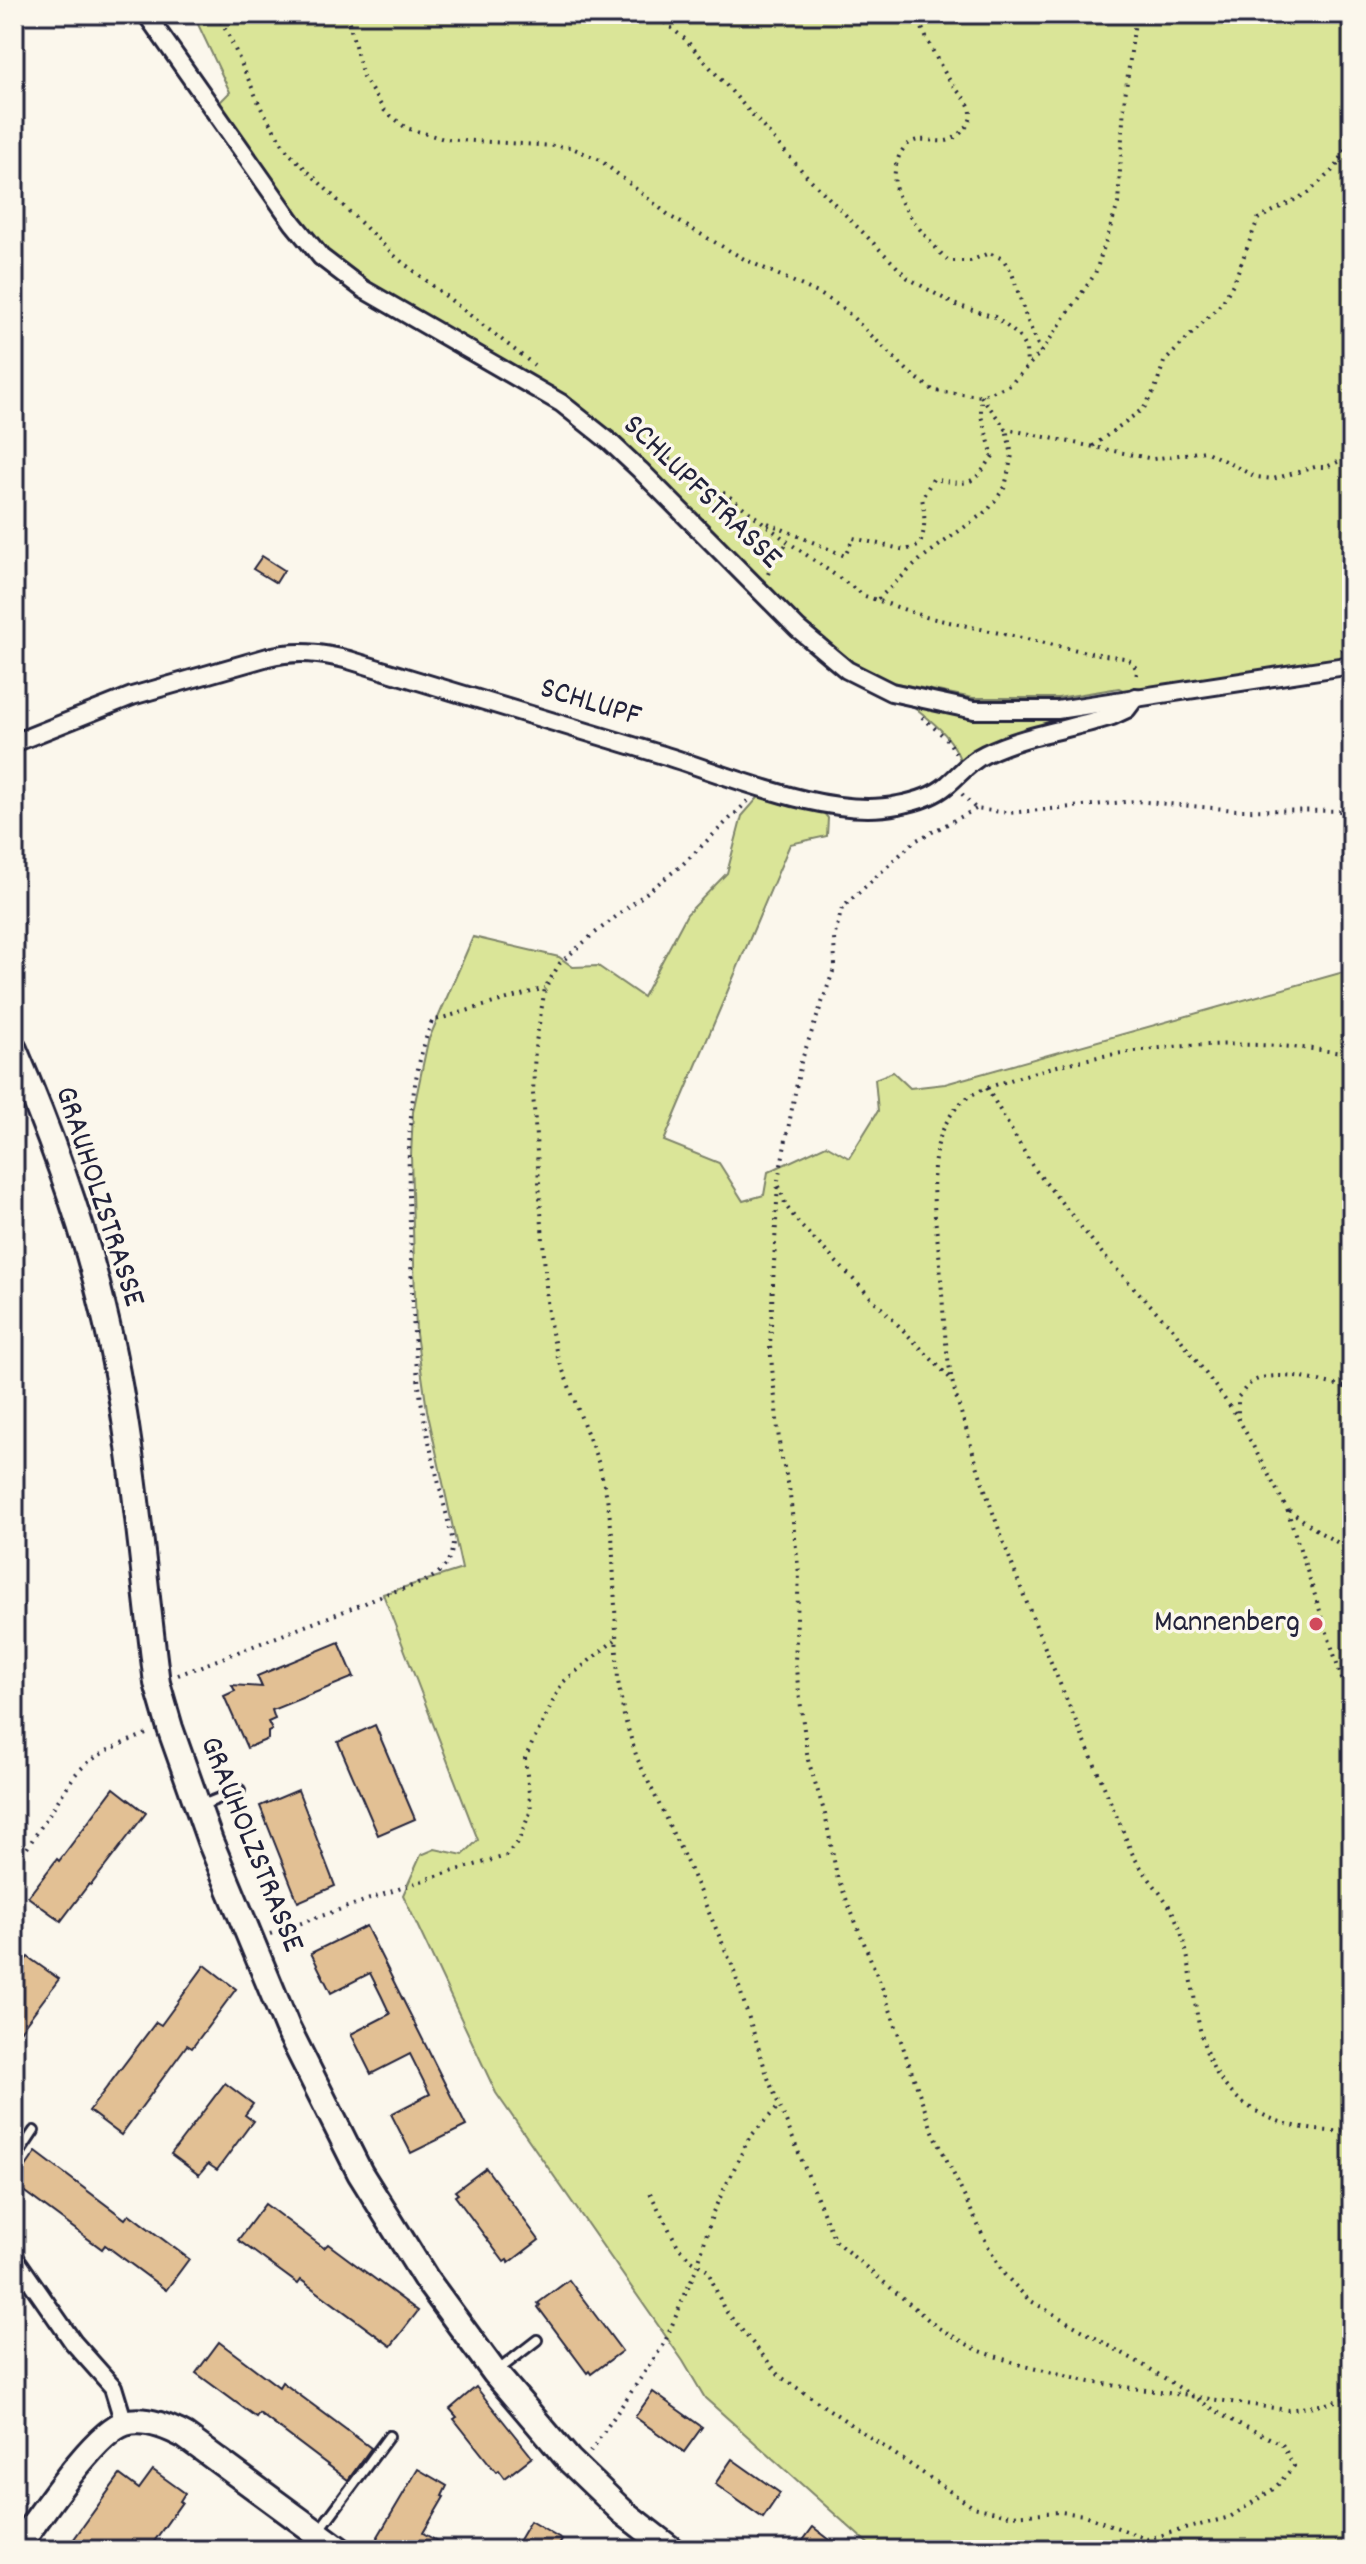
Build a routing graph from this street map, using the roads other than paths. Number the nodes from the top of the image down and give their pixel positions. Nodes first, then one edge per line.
1 (146, 14) edge
2 (1352, 665) edge
3 (1136, 697) junction
4 (14, 743) edge
5 (14, 1049) edge
6 (240, 1790) dead end
7 (198, 1807) junction
8 (34, 2131) dead end
9 (14, 2161) edge
10 (14, 2257) edge
11 (537, 2340) dead end
12 (495, 2373) junction
13 (124, 2423) junction
14 (389, 2436) dead end
15 (317, 2533) junction
16 (15, 2550) edge
17 (340, 2550) edge
18 (672, 2550) edge

1 - 3 street, SCHLUPFSTRASSE
2 - 3 street, SCHLUPFSTRASSE
3 - 4 street, SCHLUPF
5 - 7 street, GRAUHOLZSTRASSE
6 - 7 lane
7 - 12 street, GRAUHOLZSTRASSE
8 - 9 lane
10 - 13 street
11 - 12 lane
12 - 18 street, GRAUHOLZSTRASSE
13 - 15 street
13 - 16 street
14 - 15 lane
15 - 17 street

